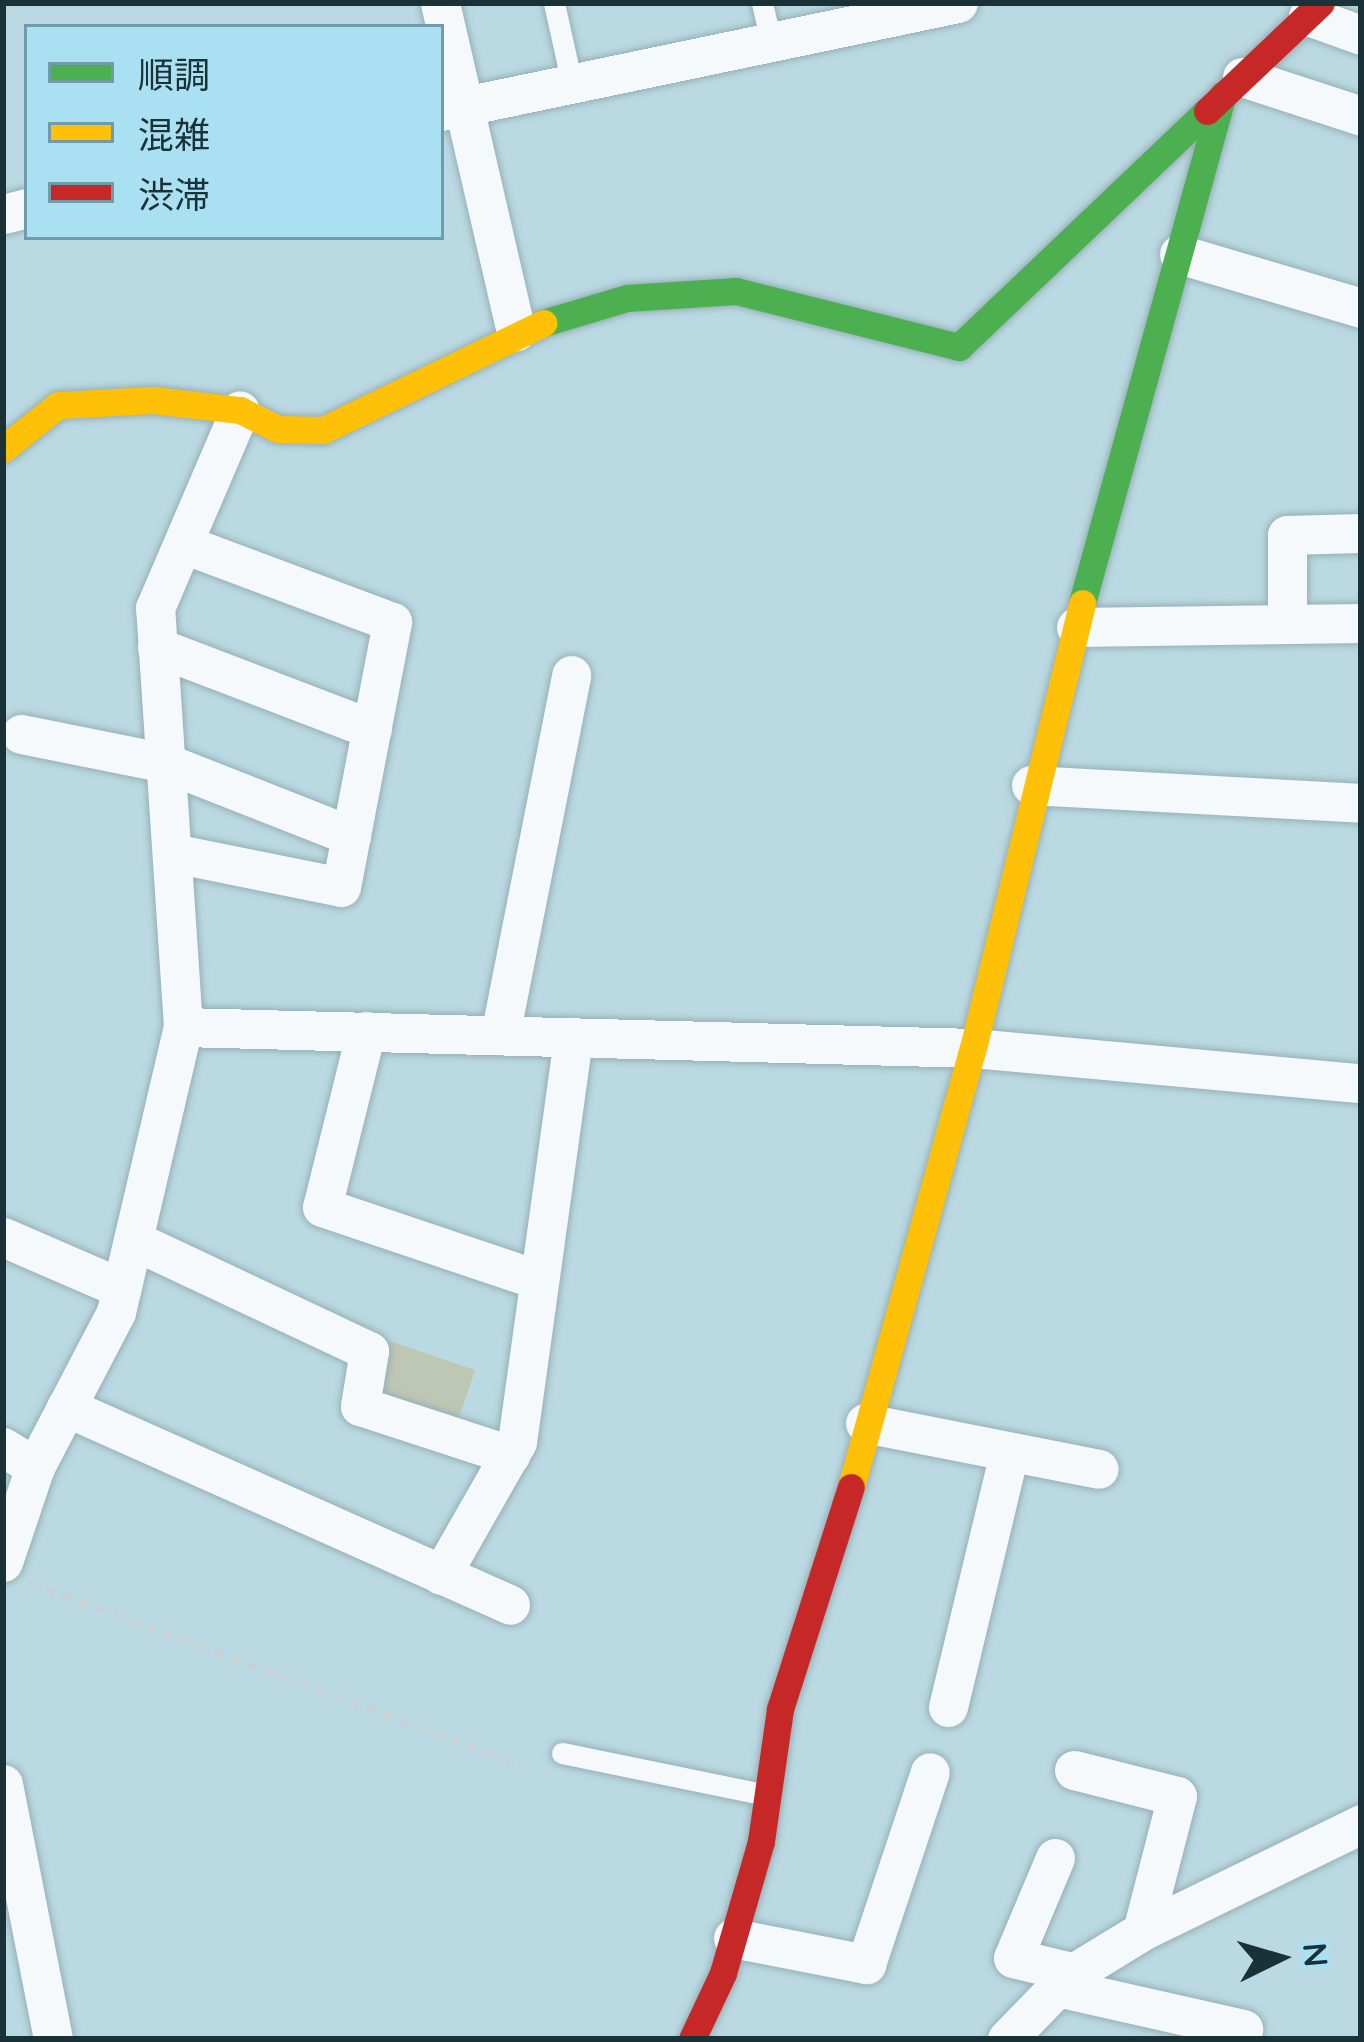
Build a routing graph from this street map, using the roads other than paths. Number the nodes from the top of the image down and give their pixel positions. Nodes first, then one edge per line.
1 (554, 3) edge
2 (762, 3) edge
3 (958, 3) edge
4 (904, 9) edge
5 (1315, 9) edge
6 (1361, 35) edge
7 (444, 38) edge
8 (771, 42) junction
9 (572, 84) junction
10 (1233, 86) junction
11 (452, 108) edge
12 (1361, 116) edge
13 (1179, 254) junction
14 (1361, 308) edge
15 (516, 331) junction
16 (240, 410) junction
17 (3, 449) edge
18 (1361, 533) edge
19 (183, 544) junction
20 (1287, 623) junction
21 (1361, 623) edge
22 (1076, 627) junction
23 (158, 647) junction
24 (571, 675) dead end
25 (372, 729) junction
26 (21, 734) dead end
27 (166, 763) junction
28 (1031, 785) junction
29 (1361, 803) edge
30 (351, 836) junction
31 (172, 854) junction
32 (183, 1027) junction
33 (365, 1031) junction
34 (500, 1035) junction
35 (573, 1037) junction
36 (973, 1048) junction
37 (1361, 1083) edge
38 (3, 1237) edge
39 (133, 1240) junction
40 (539, 1280) junction
41 (121, 1288) junction
42 (66, 1407) junction
43 (865, 1423) junction
44 (1009, 1452) junction
45 (510, 1455) junction
46 (19, 1457) edge
47 (1099, 1469) dead end
48 (14, 1572) edge
49 (441, 1575) junction
50 (510, 1605) dead end
51 (948, 1708) dead end
52 (562, 1753) dead end
53 (1074, 1770) dead end
54 (930, 1772) dead end
55 (3, 1784) edge
56 (767, 1795) junction
57 (1361, 1824) edge
58 (1055, 1858) dead end
59 (1142, 1931) junction
60 (733, 1938) junction
61 (1066, 1980) junction
62 (1243, 2029) dead end
63 (53, 2039) edge
64 (692, 2039) edge
65 (1007, 2039) edge

1 - 9 lane
2 - 8 lane
3 - 4 street
4 - 8 street
5 - 6 street
5 - 10 street
7 - 11 street
8 - 9 street
9 - 11 street
10 - 12 street
10 - 13 street
10 - 15 street
11 - 15 street
13 - 14 street
13 - 22 street
15 - 16 street
16 - 17 street
16 - 19 street
18 - 20 street
19 - 23 street
19 - 25 street
20 - 21 street
20 - 22 street
22 - 28 street
23 - 25 street
23 - 27 street
24 - 34 street
25 - 30 street
26 - 27 street
27 - 30 street
27 - 31 street
28 - 29 street
28 - 36 street
30 - 31 street
31 - 32 street
32 - 33 street
32 - 39 street
33 - 34 street
33 - 40 street
34 - 35 street
35 - 36 street
35 - 40 street
36 - 37 street
36 - 43 street
38 - 41 street
39 - 41 street
39 - 45 street
40 - 45 street
41 - 42 street
42 - 46 street
42 - 49 street
43 - 44 street
43 - 56 street
44 - 47 street
44 - 51 street
45 - 49 street
46 - 48 street
49 - 50 street
52 - 56 lane
53 - 59 street
54 - 60 street
55 - 63 street
56 - 60 street
57 - 59 street
58 - 61 street
59 - 61 street
60 - 64 street
61 - 62 street
61 - 65 street

